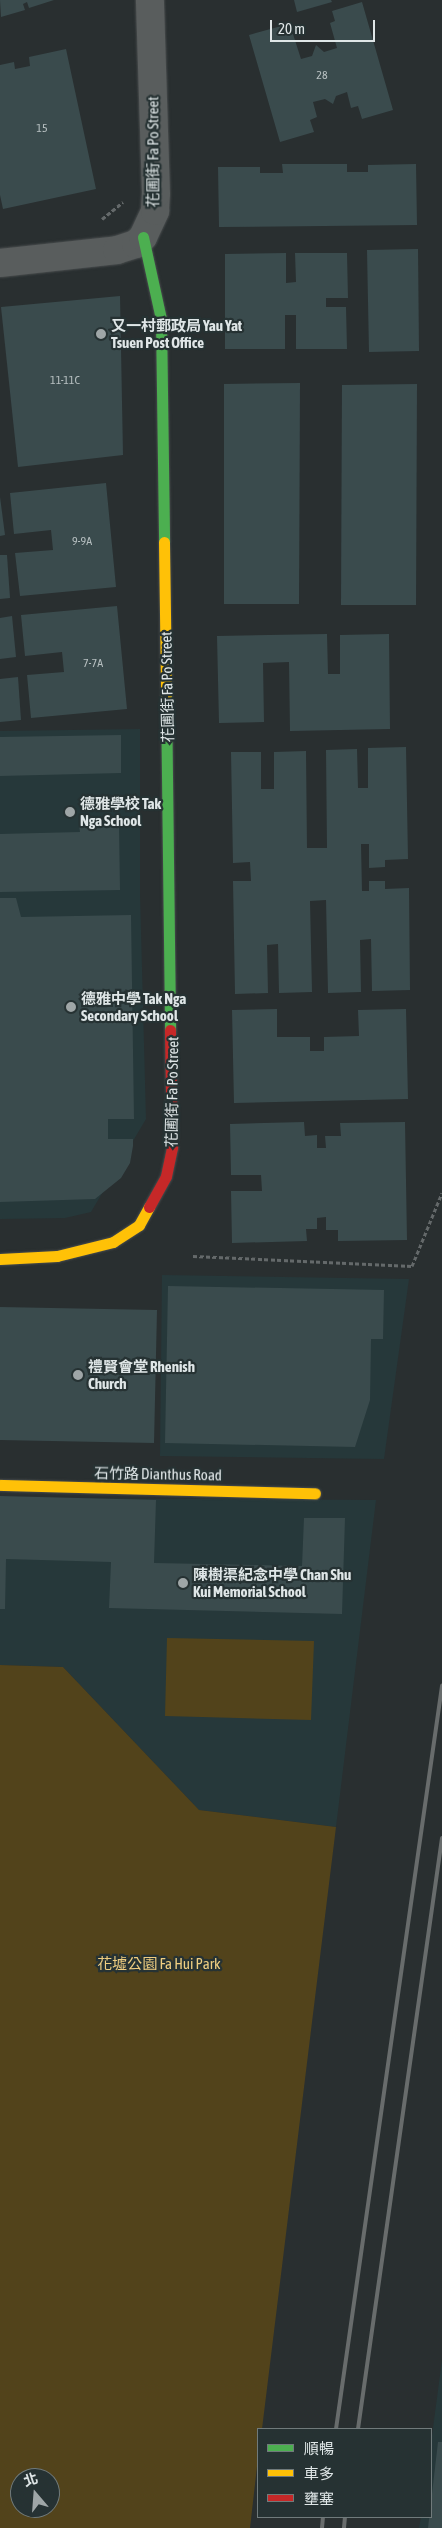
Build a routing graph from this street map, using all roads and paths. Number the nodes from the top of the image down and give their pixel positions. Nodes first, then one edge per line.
1 (150, 0) edge
2 (131, 196) dead end
3 (92, 220) dead end
4 (143, 237) junction
5 (0, 263) edge
6 (442, 1193) edge
7 (194, 1256) dead end
8 (0, 1259) edge
9 (0, 1485) edge
10 (315, 1493) dead end

1 - 4 street, 花圃街 Fa Po Street
2 - 3 path
4 - 5 street
4 - 8 street, 花圃街 Fa Po Street
6 - 7 path
9 - 10 street, 石竹路 Dianthus Road

